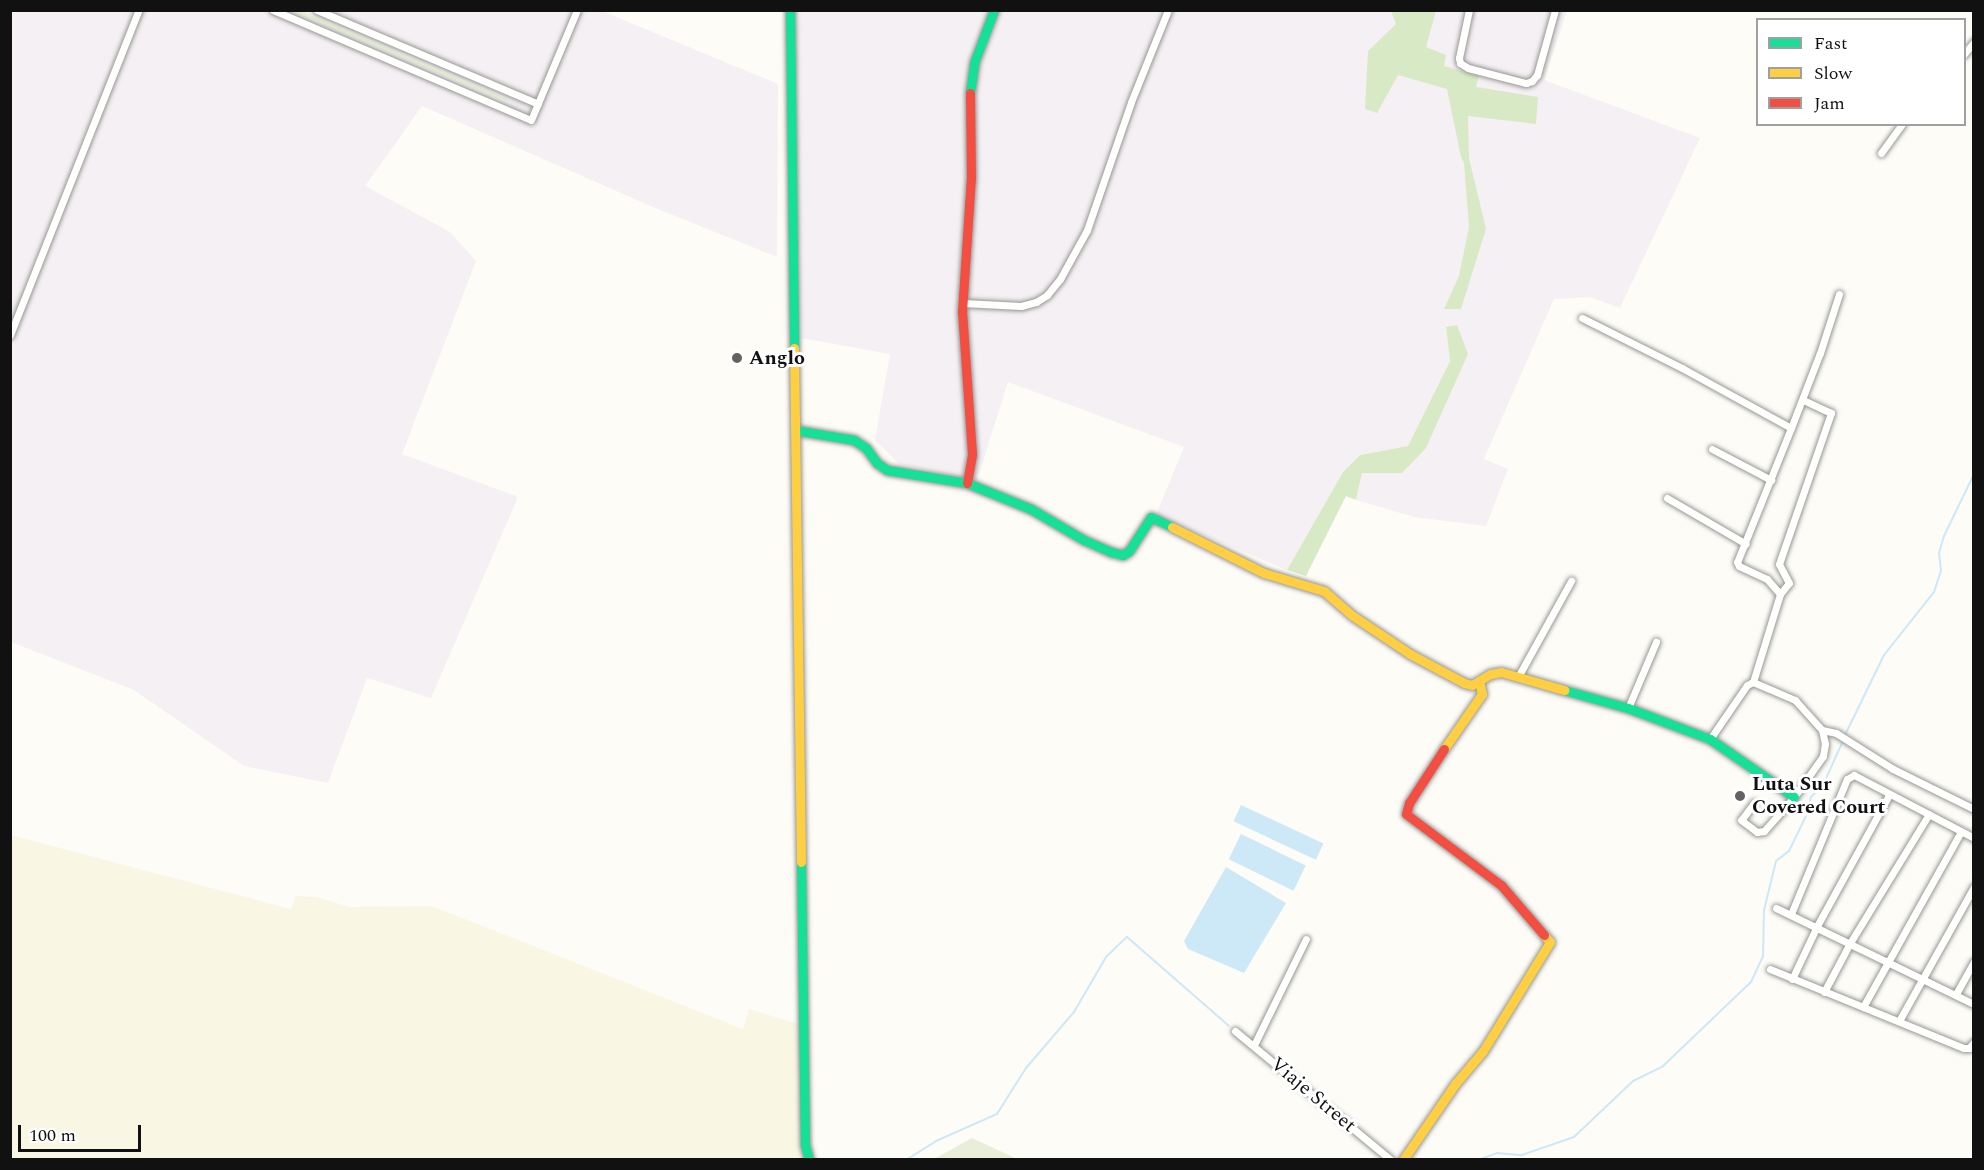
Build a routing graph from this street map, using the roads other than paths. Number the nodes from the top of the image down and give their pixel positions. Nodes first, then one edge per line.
1 (139, 10) edge
2 (273, 10) edge
3 (317, 10) edge
4 (577, 10) edge
5 (790, 10) edge
6 (994, 10) edge
7 (1168, 10) edge
8 (1468, 10) edge
9 (1555, 10) edge
10 (538, 104) junction
11 (1901, 126) edge
12 (1881, 153) dead end
13 (1839, 294) dead end
14 (963, 303) junction
15 (1582, 318) dead end
16 (10, 335) edge
17 (1803, 400) junction
18 (1791, 428) junction
19 (795, 430) junction
20 (1712, 449) dead end
21 (1771, 480) junction
22 (967, 483) junction
23 (1667, 498) dead end
24 (1746, 544) junction
25 (1570, 581) dead end
26 (1780, 594) junction
27 (1656, 642) dead end
28 (1518, 677) junction
29 (1479, 681) junction
30 (1753, 682) junction
31 (1628, 708) junction
32 (1822, 730) junction
33 (1710, 739) junction
34 (1889, 795) junction
35 (1794, 797) junction
36 (1754, 803) dead end
37 (1974, 809) edge
38 (1929, 814) junction
39 (1961, 832) junction
40 (1974, 838) edge
41 (1974, 887) edge
42 (1776, 908) dead end
43 (1791, 914) junction
44 (1817, 926) junction
45 (1306, 939) dead end
46 (1850, 943) junction
47 (1890, 961) junction
48 (1974, 962) edge
49 (1770, 969) dead end
50 (1924, 978) junction
51 (1792, 979) junction
52 (1824, 992) junction
53 (1956, 994) junction
54 (1974, 1004) edge
55 (1863, 1007) junction
56 (1899, 1022) junction
57 (1235, 1031) dead end
58 (1974, 1042) edge
59 (1254, 1045) junction
60 (809, 1160) edge
61 (1391, 1160) edge
62 (1403, 1160) edge

1 - 16 street
2 - 10 street
3 - 10 street
4 - 10 street
5 - 19 street
6 - 14 street
7 - 14 street
8 - 9 street
11 - 12 street
13 - 17 street
14 - 22 street
15 - 18 street
17 - 18 street
17 - 26 street
18 - 21 street
19 - 22 street
19 - 60 street
20 - 21 street
21 - 24 street
22 - 29 street
23 - 24 street
24 - 26 street
25 - 28 street
26 - 30 street
27 - 31 street
28 - 29 street
28 - 31 street
29 - 62 street
30 - 32 street
30 - 33 street
31 - 33 street
32 - 35 street
32 - 37 street
33 - 35 street
34 - 38 street
34 - 43 street
34 - 44 street
35 - 36 street
38 - 39 street
38 - 46 street
39 - 40 street
39 - 47 street
41 - 50 street
42 - 43 street
43 - 44 street
44 - 46 street
44 - 51 street
45 - 59 street
46 - 47 street
46 - 52 street
47 - 50 street
47 - 55 street
48 - 53 street
49 - 51 street
50 - 53 street
50 - 56 street
51 - 52 street
52 - 55 street
53 - 54 street
55 - 56 street
56 - 58 street
57 - 59 street, Viaje Street
59 - 61 street, Viaje Street

